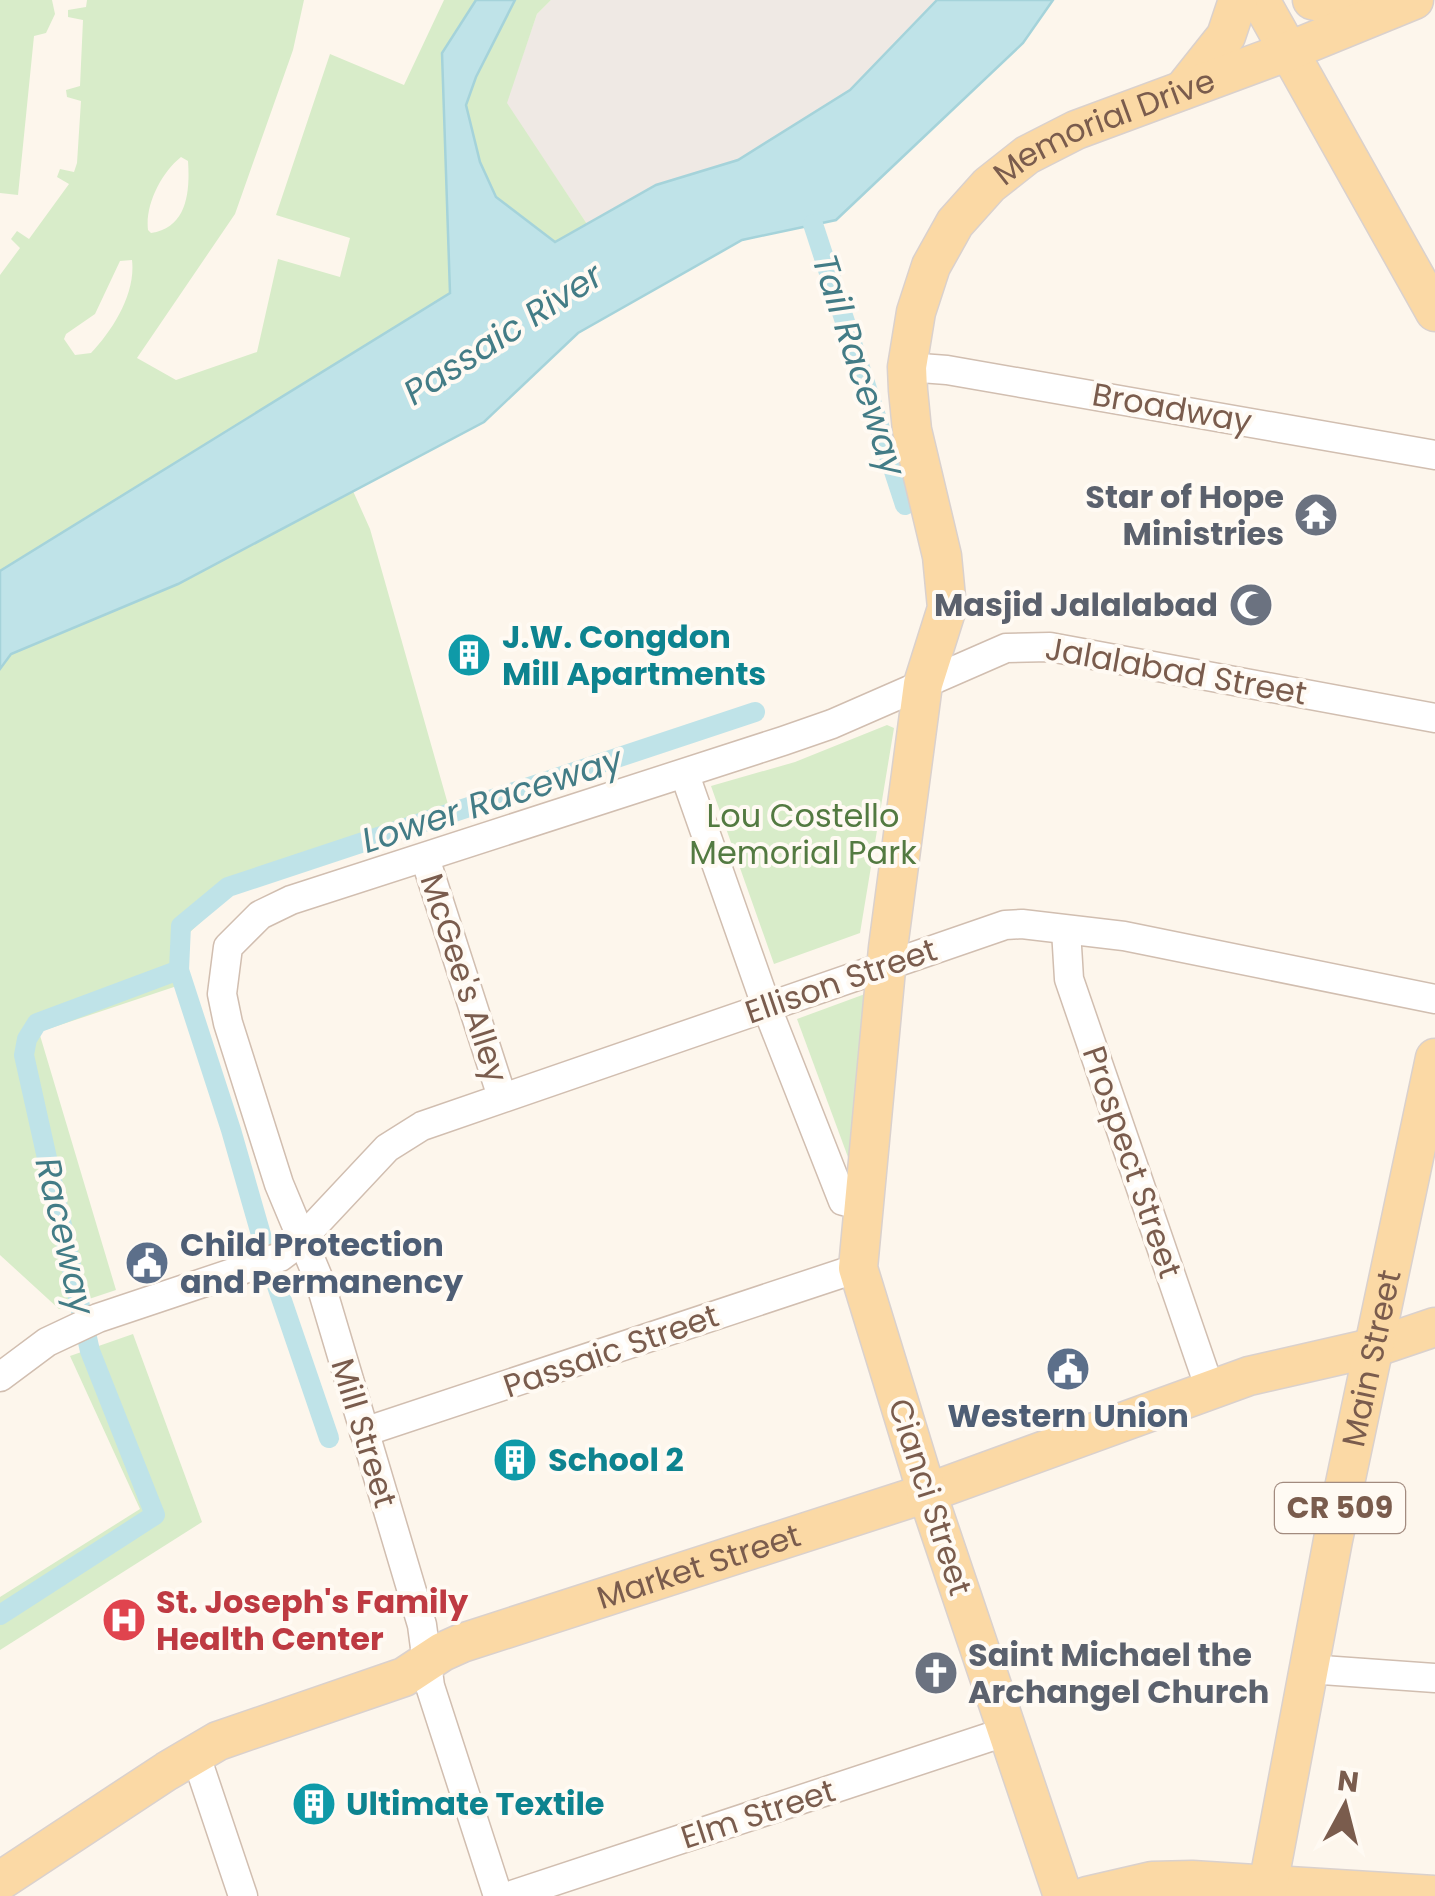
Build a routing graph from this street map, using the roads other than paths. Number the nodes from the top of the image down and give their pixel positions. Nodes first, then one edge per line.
1 (1238, 0) edge
2 (1260, 0) edge
3 (1312, 0) edge
4 (1401, 4) edge
5 (1289, 51) junction
6 (1183, 90) junction
7 (1435, 312) edge
8 (908, 367) junction
9 (1435, 455) edge
10 (923, 684) junction
11 (1435, 718) edge
12 (685, 775) junction
13 (425, 858) junction
14 (1066, 930) junction
15 (886, 965) junction
16 (223, 973) joint
17 (1435, 999) edge
18 (767, 1008) junction
19 (1435, 1058) edge
20 (502, 1098) junction
21 (864, 1206) junction
22 (301, 1239) junction
23 (858, 1268) junction
24 (1435, 1327) edge
25 (1376, 1347) junction
26 (0, 1377) edge
27 (1211, 1392) junction
28 (364, 1432) junction
29 (927, 1493) junction
30 (427, 1662) junction
31 (1308, 1670) junction
32 (1435, 1678) edge
33 (1008, 1731) junction
34 (196, 1753) junction
35 (0, 1881) edge
36 (1267, 1890) edge
37 (1435, 1894) edge
38 (243, 1896) edge
39 (498, 1896) edge
40 (509, 1896) edge
41 (1063, 1896) edge
42 (1087, 1896) edge

1 - 6 main road
2 - 5 main road
3 - 4 main road
4 - 5 main road, Memorial Drive
5 - 6 main road, Memorial Drive
5 - 7 main road
6 - 8 main road, Memorial Drive
8 - 9 street, Broadway
8 - 10 main road, Memorial Drive
10 - 11 street, Jalalabad Street
10 - 12 street, Jalalabad Street
10 - 15 main road, Memorial Drive
12 - 13 street, Jalalabad Street
12 - 18 street
13 - 16 street, Jalalabad Street
13 - 20 street, McGee's Alley
14 - 15 street, Ellison Street
14 - 17 street, Ellison Street
14 - 27 street, Prospect Street
15 - 18 street, Ellison Street
15 - 21 main road, Memorial Drive
16 - 22 street, Mill Street
18 - 20 street, Ellison Street
18 - 21 street
19 - 25 main road, Main Street / CR 509
20 - 22 street, Ellison Street
21 - 23 main road, Memorial Drive
22 - 26 street, Ellison Street
22 - 28 street, Mill Street
23 - 28 street, Passaic Street
23 - 29 main road, Cianci Street
24 - 25 main road, Market Street
25 - 27 main road, Market Street
25 - 31 main road, Main Street / CR 509
27 - 29 main road, Market Street
28 - 30 street, Mill Street
29 - 30 main road, Market Street
29 - 33 main road, Cianci Street
30 - 34 main road, Market Street
30 - 39 street, Mill Street
31 - 32 street
31 - 36 main road, Main Street / CR 509
33 - 40 street, Elm Street
33 - 41 main road, Cianci Street
34 - 35 main road, Market Street
34 - 38 street
36 - 37 main road
36 - 42 main road

